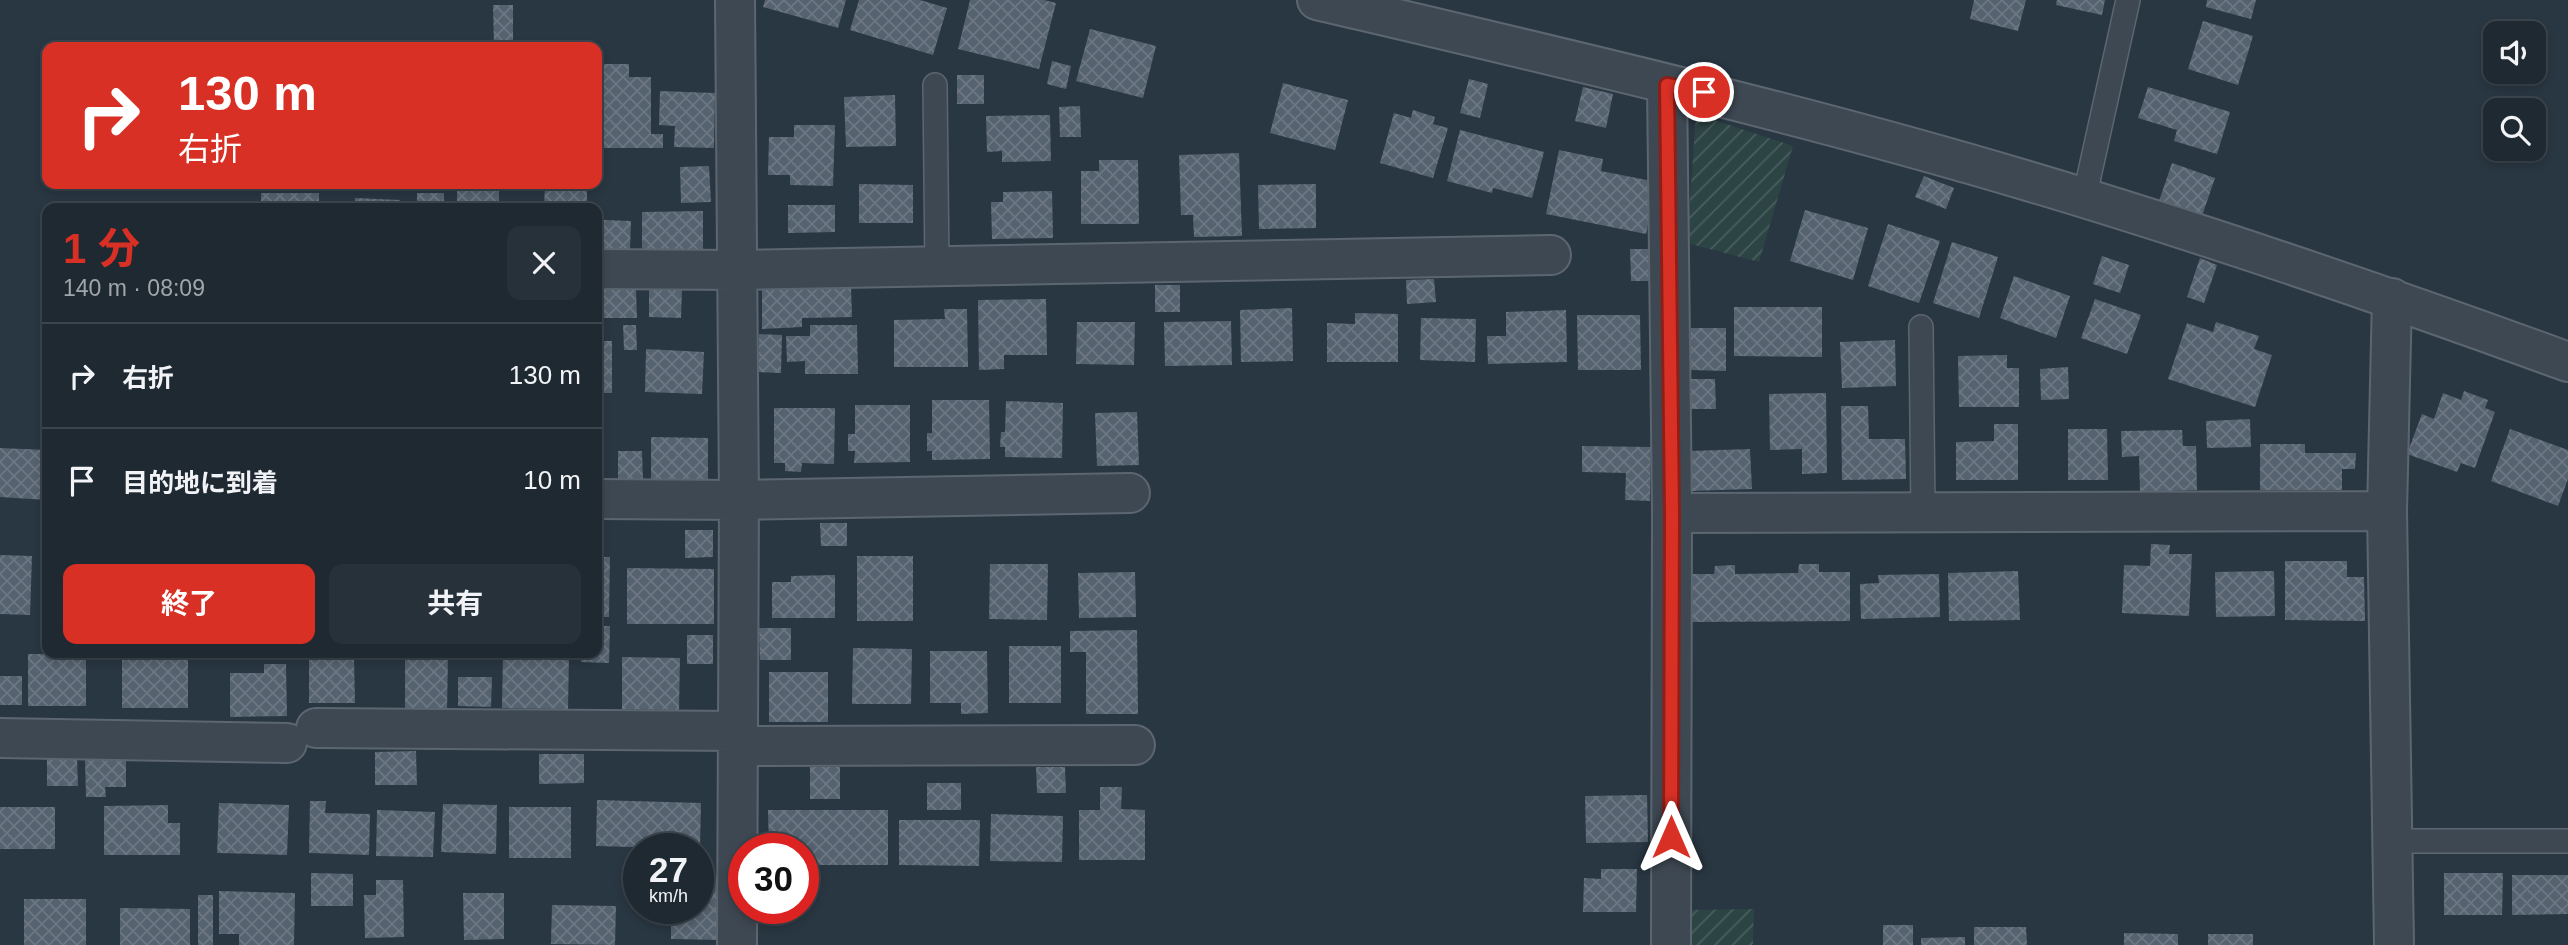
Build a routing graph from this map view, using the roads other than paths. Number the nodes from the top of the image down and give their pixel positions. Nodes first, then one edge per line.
1 (735, 0) edge
2 (2128, 0) edge
3 (1340, 3) edge
4 (935, 85) dead end
5 (1667, 85) junction
6 (2084, 199) junction
7 (1551, 255) dead end
8 (937, 267) junction
9 (602, 269) edge
10 (737, 270) junction
11 (2392, 298) junction
12 (1921, 327) dead end
13 (2568, 362) edge
14 (1129, 493) dead end
15 (602, 499) edge
16 (738, 500) junction
17 (2387, 511) junction
18 (1672, 513) junction
19 (1923, 513) junction
20 (0, 738) edge
21 (738, 739) junction
22 (1135, 745) dead end
23 (2392, 841) junction
24 (2568, 841) edge
25 (737, 945) edge
26 (1671, 945) edge
27 (2394, 945) edge

1 - 10 street
2 - 6 lane
3 - 5 street
4 - 8 lane
5 - 6 street
5 - 18 street
6 - 11 street
7 - 8 street
8 - 10 street
9 - 10 street
10 - 16 street
11 - 13 street
11 - 17 street
12 - 19 lane
14 - 16 street
15 - 16 street
16 - 21 street
17 - 19 street
17 - 23 street
18 - 19 street
18 - 26 street
20 - 21 street
21 - 22 street
21 - 25 street
23 - 24 lane
23 - 27 street

